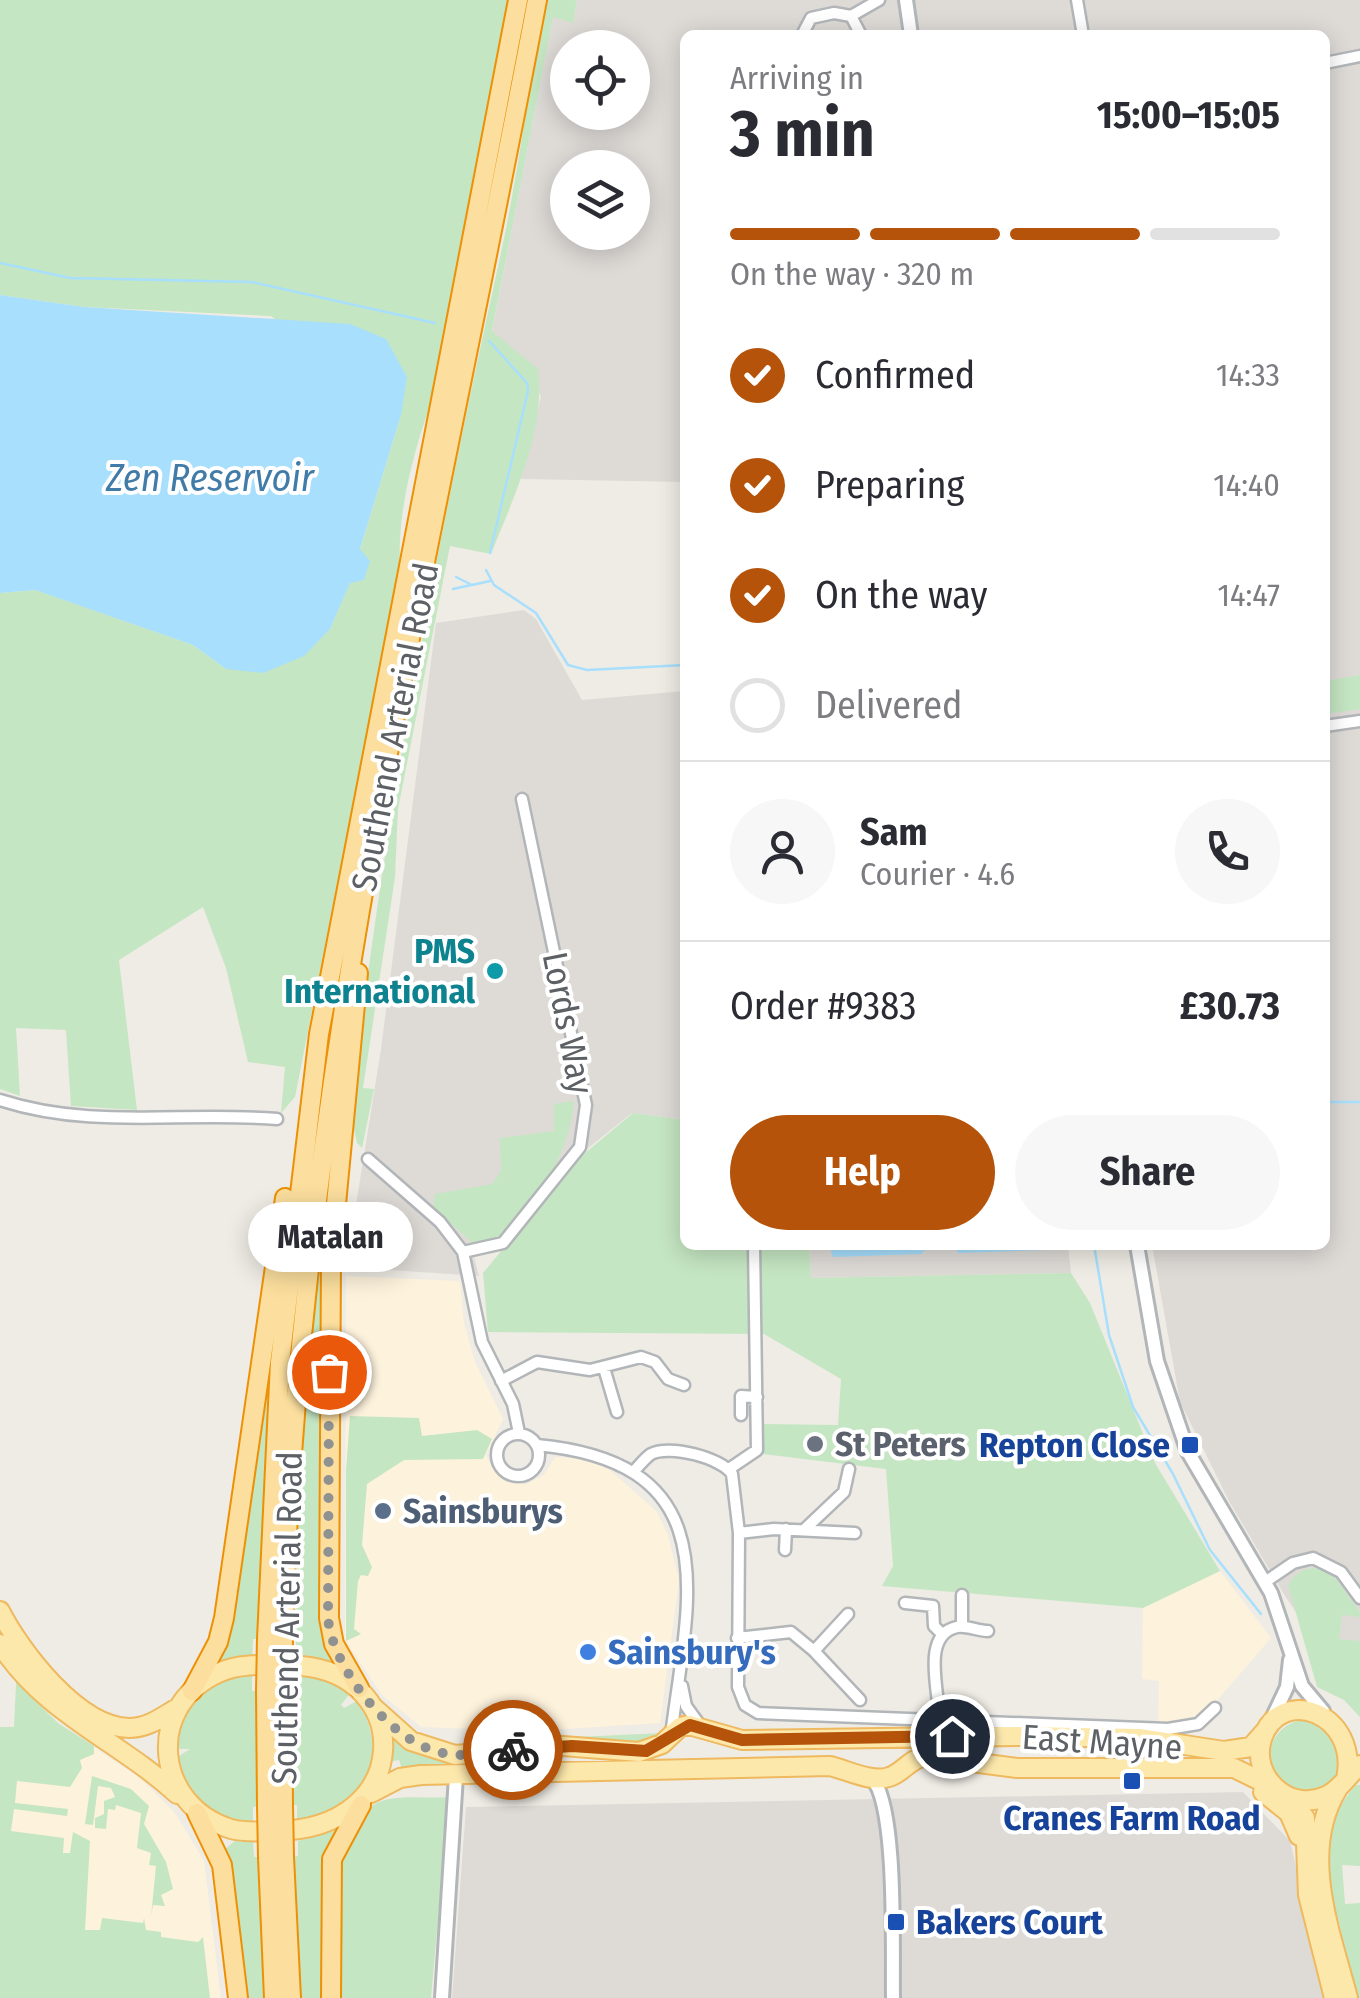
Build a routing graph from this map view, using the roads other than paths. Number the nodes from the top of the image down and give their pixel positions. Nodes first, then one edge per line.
1 (518, 0) edge
2 (536, 0) edge
3 (878, 0) edge
4 (906, 0) edge
5 (1077, 0) edge
6 (851, 16) junction
7 (805, 30) edge
8 (858, 30) edge
9 (910, 30) edge
10 (1082, 30) edge
11 (1360, 56) edge
12 (1330, 61) edge
13 (1360, 720) edge
14 (1330, 725) edge
15 (522, 798) dead end
16 (380, 804) junction
17 (319, 1034) junction
18 (0, 1100) edge
19 (277, 1119) dead end
20 (368, 1158) dead end
21 (754, 1250) edge
22 (1138, 1250) edge
23 (464, 1252) junction
24 (604, 1368) junction
25 (502, 1381) junction
26 (684, 1384) dead end
27 (757, 1397) junction
28 (617, 1412) dead end
29 (741, 1416) dead end
30 (518, 1433) junction
31 (537, 1445) junction
32 (729, 1469) junction
33 (848, 1469) dead end
34 (634, 1472) junction
35 (786, 1529) junction
36 (811, 1530) junction
37 (855, 1533) dead end
38 (739, 1534) junction
39 (785, 1550) dead end
40 (1265, 1582) junction
41 (962, 1595) dead end
42 (1360, 1598) edge
43 (905, 1603) dead end
44 (0, 1611) edge
45 (848, 1614) dead end
46 (962, 1625) junction
47 (988, 1631) dead end
48 (943, 1635) junction
49 (738, 1638) junction
50 (275, 1639) junction
51 (1288, 1643) junction
52 (0, 1644) edge
53 (814, 1652) junction
54 (680, 1680) junction
55 (360, 1688) junction
56 (192, 1691) junction
57 (860, 1700) dead end
58 (179, 1706) junction
59 (373, 1707) junction
60 (1215, 1708) dead end
61 (1332, 1716) junction
62 (939, 1719) junction
63 (702, 1727) junction
64 (1266, 1730) junction
65 (1360, 1737) edge
66 (670, 1738) junction
67 (870, 1739) junction
68 (1360, 1765) edge
69 (723, 1769) junction
70 (1198, 1769) junction
71 (898, 1771) junction
72 (456, 1776) junction
73 (871, 1777) junction
74 (1342, 1785) junction
75 (1282, 1792) junction
76 (366, 1799) junction
77 (191, 1807) junction
78 (888, 1834) junction
79 (276, 1857) junction
80 (1306, 1875) junction
81 (238, 1998) edge
82 (274, 1998) edge
83 (291, 1998) edge
84 (331, 1998) edge
85 (442, 1998) edge
86 (893, 1998) edge
87 (1334, 1998) edge
88 (1348, 1998) edge

1 - 17 highway, Southend Arterial Road
2 - 16 highway, Southend Arterial Road
3 - 6 street
4 - 9 street
5 - 10 street
6 - 7 street
6 - 8 street
11 - 12 street
13 - 14 street
15 - 23 street, Lords Way
16 - 50 highway, Southend Arterial Road
16 - 55 highway
17 - 50 highway, Southend Arterial Road
17 - 56 highway
18 - 19 street
20 - 23 street
21 - 27 street
22 - 40 street
23 - 25 street
24 - 25 street
24 - 26 street
24 - 28 street
25 - 30 street
27 - 29 street
27 - 32 street
30 - 31 street
30 - 31 street
31 - 34 street
32 - 34 street
32 - 38 street
33 - 36 street
34 - 54 street
35 - 36 street
35 - 38 street
35 - 39 street
36 - 37 street
38 - 49 street
40 - 42 street
40 - 51 street
41 - 46 street
43 - 48 street
44 - 58 main road
45 - 53 street
46 - 47 street
46 - 48 street
48 - 62 street
49 - 53 street
49 - 62 street
50 - 79 highway, Southend Arterial Road, bridge
51 - 61 street
51 - 64 street
52 - 77 main road
53 - 57 street
54 - 63 street
54 - 66 street
55 - 56 main road
55 - 59 main road
56 - 58 main road
58 - 77 main road
59 - 66 main road
59 - 76 main road
60 - 62 street
61 - 64 main road
61 - 65 main road
61 - 74 main road
63 - 66 main road
63 - 67 main road, East Mayne
64 - 67 main road, East Mayne
64 - 75 main road
66 - 69 main road, East Mayne
67 - 71 main road
68 - 74 main road
69 - 72 main road, East Mayne
69 - 73 main road, East Mayne
70 - 71 main road, East Mayne
70 - 75 main road, East Mayne
70 - 80 main road
71 - 73 main road, East Mayne
71 - 78 street
72 - 76 main road, East Mayne
72 - 85 street
73 - 78 street
74 - 75 main road
74 - 88 main road
75 - 80 main road
76 - 77 main road
76 - 84 highway
77 - 81 highway
78 - 86 street
79 - 82 highway, Southend Arterial Road
79 - 83 highway, Southend Arterial Road
80 - 87 main road

